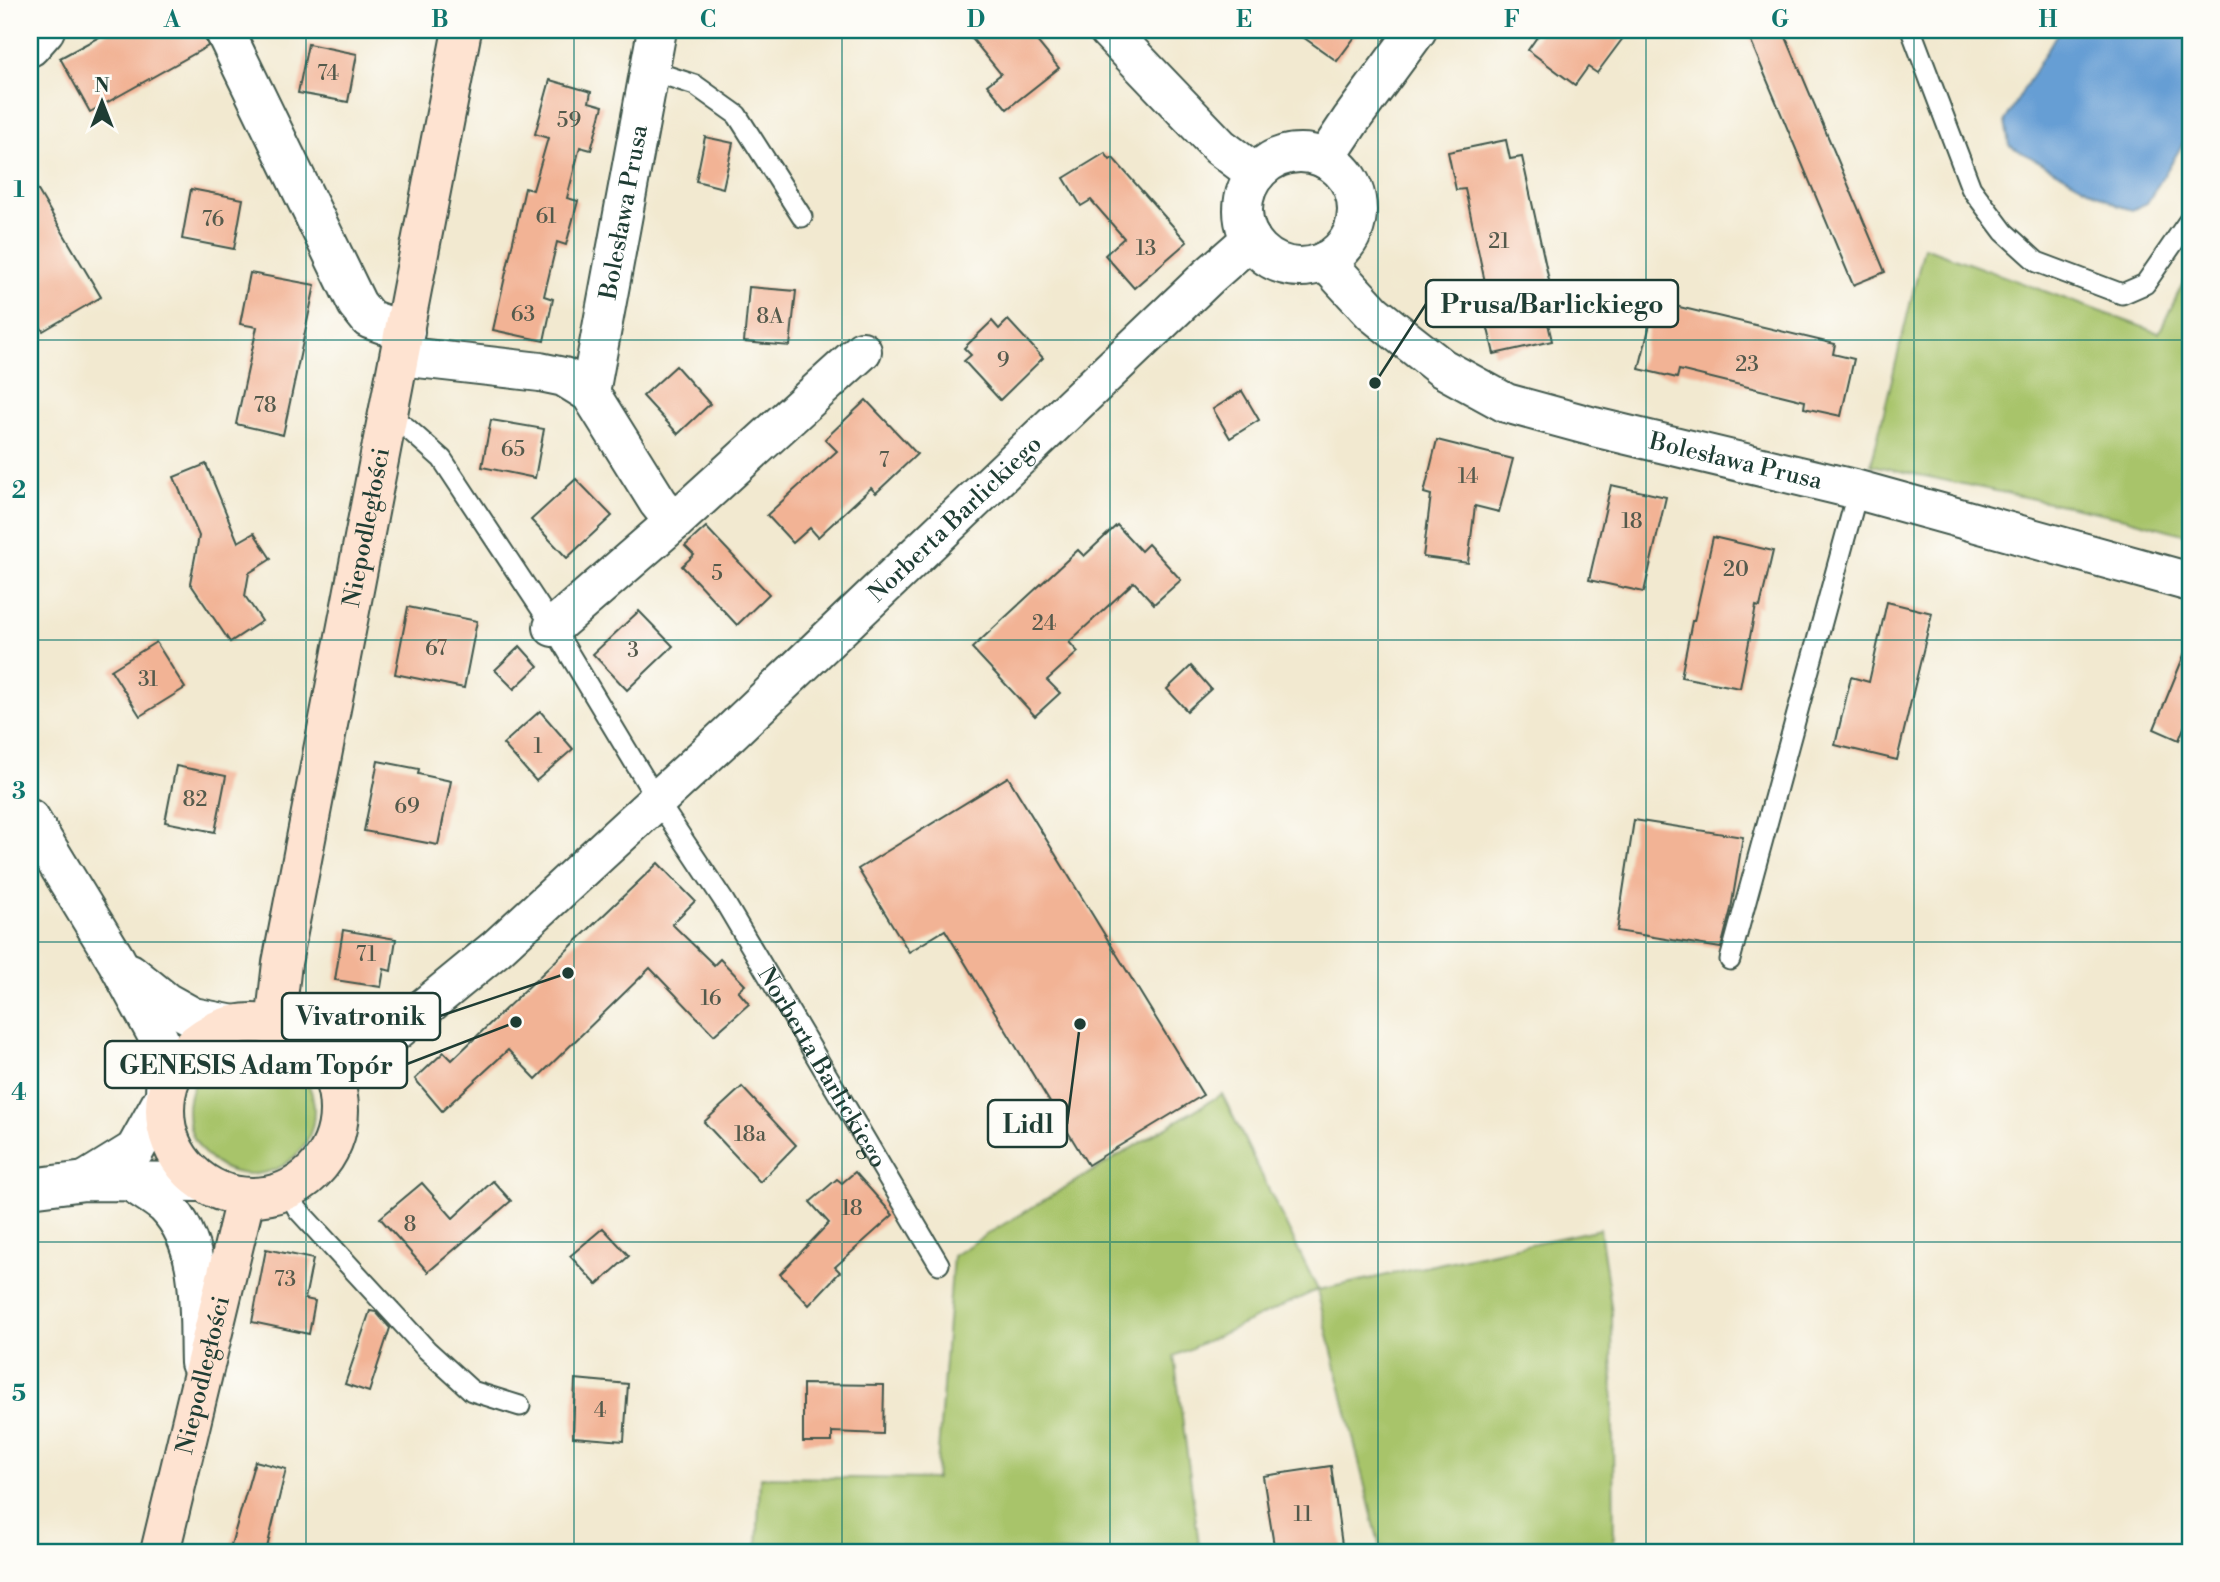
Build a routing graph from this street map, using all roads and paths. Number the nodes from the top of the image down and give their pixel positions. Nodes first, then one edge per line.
1 (46, 30) edge
2 (224, 30) edge
3 (463, 30) edge
4 (657, 30) edge
5 (1108, 30) edge
6 (1417, 30) edge
7 (1911, 30) edge
8 (30, 47) edge
9 (649, 70) junction
10 (1325, 159) junction
11 (1256, 174) junction
12 (802, 217) dead end
13 (2190, 219) edge
14 (1251, 239) junction
15 (2185, 241) edge
16 (1325, 261) junction
17 (402, 344) junction
18 (862, 351) dead end
19 (590, 393) junction
20 (389, 416) junction
21 (1858, 490) junction
22 (674, 522) junction
23 (2190, 582) edge
24 (553, 627) junction
25 (657, 800) junction
26 (30, 819) edge
27 (116, 960) junction
28 (1730, 960) dead end
29 (234, 1024) junction
30 (275, 1025) junction
31 (328, 1066) junction
32 (165, 1096) junction
33 (85, 1181) junction
34 (130, 1181) junction
35 (200, 1182) junction
36 (30, 1188) edge
37 (287, 1190) junction
38 (245, 1199) junction
39 (939, 1264) dead end
40 (201, 1378) junction
41 (520, 1406) dead end
42 (160, 1552) edge

1 - 8 street
2 - 17 street
3 - 17 street, Niepodległości
4 - 9 street, Bolesława Prusa
5 - 11 street
6 - 10 street
7 - 15 lane
9 - 12 lane
9 - 19 street, Bolesława Prusa
10 - 11 street
10 - 16 street
11 - 14 street
13 - 15 lane
14 - 16 street
14 - 25 street, Norberta Barlickiego
16 - 21 street, Bolesława Prusa
17 - 19 street
17 - 20 street, Niepodległości
18 - 22 street
19 - 22 street
20 - 24 lane
20 - 30 street, Niepodległości
21 - 23 street, Bolesława Prusa
21 - 28 lane
22 - 24 street
24 - 25 lane
25 - 31 street, Norberta Barlickiego
25 - 39 lane, Norberta Barlickiego
26 - 27 street
27 - 29 street
27 - 32 street
29 - 30 street
29 - 32 street
30 - 31 street
31 - 37 street
32 - 33 street
32 - 35 street
33 - 34 street
33 - 36 street
34 - 35 street
34 - 40 street
35 - 38 street
37 - 38 street
37 - 41 lane
38 - 40 street, Niepodległości
40 - 42 street, Niepodległości

